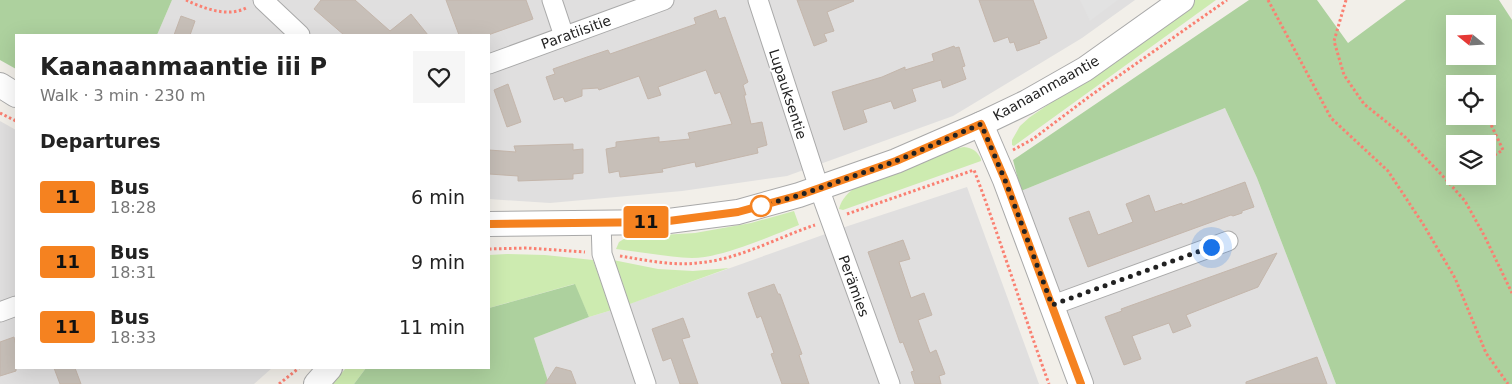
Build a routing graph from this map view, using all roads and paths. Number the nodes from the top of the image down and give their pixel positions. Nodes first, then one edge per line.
1 (186, 0) edge
2 (552, 0) edge
3 (664, 0) edge
4 (758, 0) edge
5 (1182, 0) edge
6 (1227, 0) edge
7 (1268, 0) edge
8 (1346, 0) edge
9 (258, 2) edge
10 (299, 34) edge
11 (564, 36) junction
12 (490, 64) edge
13 (0, 85) edge
14 (15, 93) edge
15 (0, 113) edge
16 (15, 120) edge
17 (981, 124) junction
18 (1492, 125) edge
19 (1496, 154) edge
20 (997, 160) junction
21 (974, 170) dead end
22 (1446, 180) edge
23 (1451, 185) edge
24 (819, 188) junction
25 (601, 222) junction
26 (490, 224) edge
27 (1228, 241) dead end
28 (1512, 294) edge
29 (1052, 305) junction
30 (15, 306) edge
31 (0, 312) edge
32 (298, 369) edge
33 (329, 369) edge
34 (278, 384) edge
35 (316, 384) edge
36 (646, 384) edge
37 (890, 384) edge
38 (1081, 384) edge
39 (1508, 384) edge

1 - 9 path
2 - 11 street
3 - 11 street, Paratiisitie
4 - 24 street, Lupauksentie
5 - 17 street, Kaanaanmaantie
6 - 20 path
7 - 39 path
8 - 22 path
9 - 10 street
11 - 12 street, Paratiisitie
13 - 14 street
15 - 16 path
17 - 20 street
17 - 24 street, Kaanaanmaantie
18 - 19 path
20 - 21 path
20 - 29 street
23 - 28 path
24 - 25 street, Kaanaanmaantie
24 - 37 street, Perämies
25 - 26 street, Kaanaanmaantie
25 - 36 street
27 - 29 street
29 - 38 street
30 - 31 street
32 - 34 path
33 - 35 street

